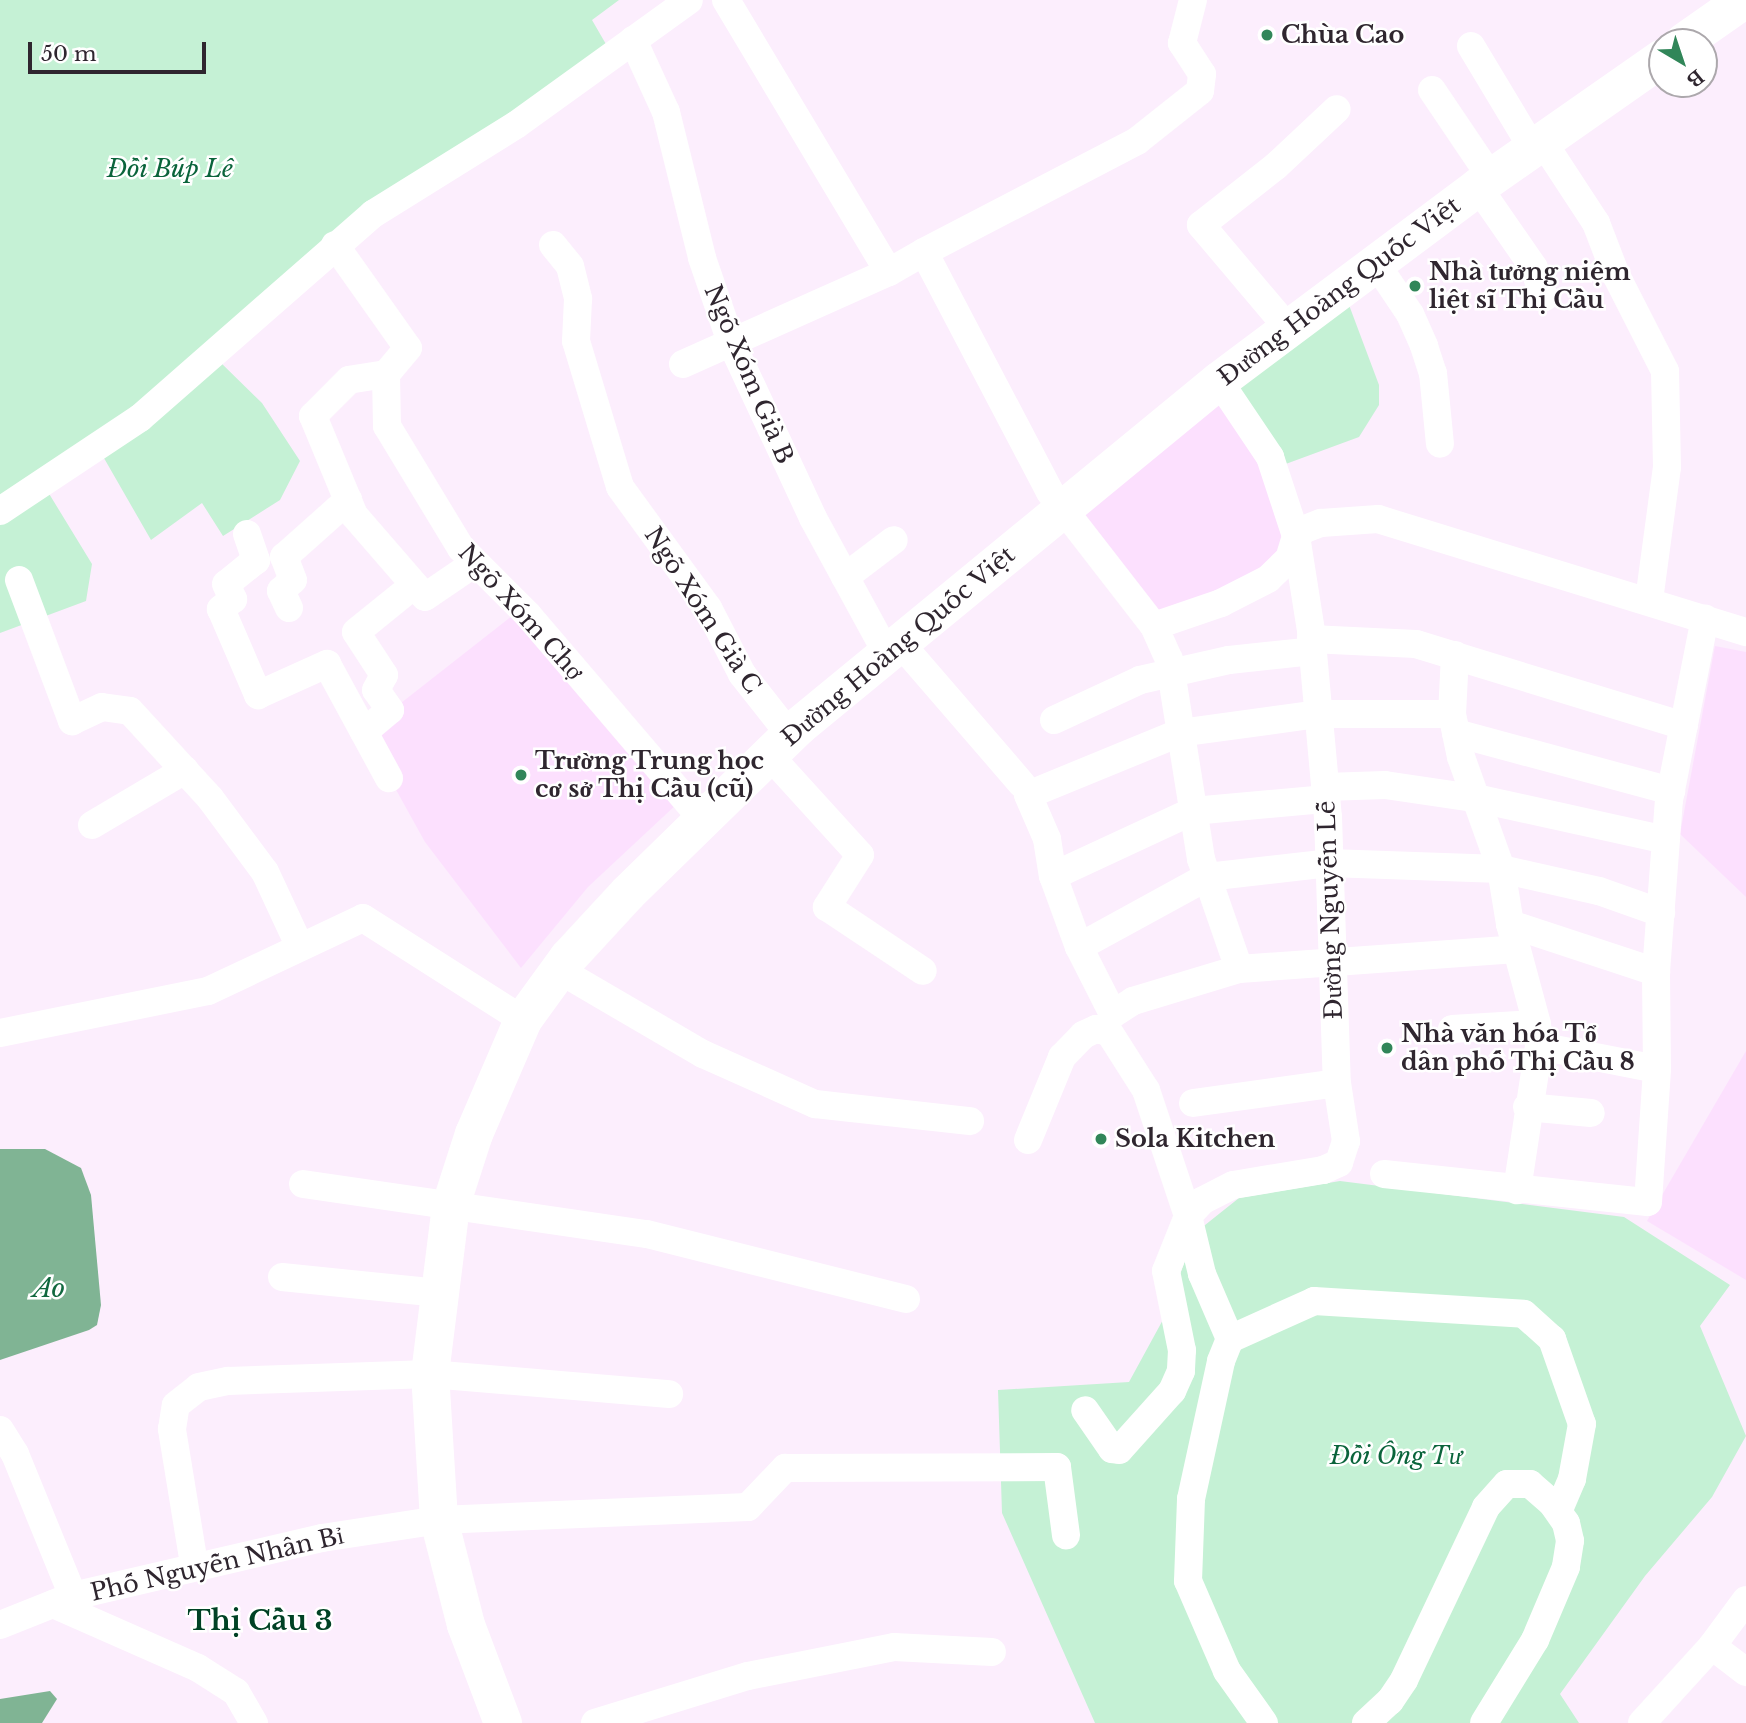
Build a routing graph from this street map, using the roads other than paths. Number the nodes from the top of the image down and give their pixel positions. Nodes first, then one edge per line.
1 (689, 0) edge
2 (726, 0) edge
3 (1193, 0) edge
4 (1744, 0) edge
5 (1704, 28) edge
6 (634, 40) junction
7 (1471, 46) dead end
8 (1648, 68) edge
9 (1432, 90) dead end
10 (1337, 109) dead end
11 (1538, 146) junction
12 (1485, 183) junction
13 (335, 245) junction
14 (553, 245) dead end
15 (924, 251) junction
16 (1375, 262) junction
17 (889, 272) junction
18 (1544, 297) dead end
19 (1287, 328) junction
20 (731, 342) junction
21 (683, 364) dead end
22 (386, 374) junction
23 (1219, 381) junction
24 (1440, 444) dead end
25 (348, 500) junction
26 (1062, 509) junction
27 (0, 511) edge
28 (247, 534) dead end
29 (1296, 536) junction
30 (894, 540) dead end
31 (475, 563) junction
32 (845, 577) junction
33 (19, 580) dead end
34 (414, 585) junction
35 (1649, 601) junction
36 (289, 608) dead end
37 (1705, 619) junction
38 (1154, 626) junction
39 (1746, 632) edge
40 (1312, 645) junction
41 (894, 649) junction
42 (1455, 655) junction
43 (1171, 673) junction
44 (1318, 713) junction
45 (1054, 720) dead end
46 (1454, 723) junction
47 (1684, 726) junction
48 (364, 732) junction
49 (1179, 733) junction
50 (779, 745) junction
51 (185, 770) junction
52 (388, 778) dead end
53 (1022, 785) dead end
54 (1671, 791) junction
55 (1325, 793) junction
56 (1480, 799) junction
57 (1193, 811) junction
58 (702, 819) junction
59 (92, 825) dead end
60 (1666, 840) junction
61 (1329, 863) junction
62 (1501, 869) junction
63 (1053, 876) junction
64 (1208, 877) junction
65 (1661, 913) junction
66 (1513, 937) junction
67 (300, 947) junction
68 (1079, 947) junction
69 (1333, 962) junction
70 (1239, 969) junction
71 (559, 970) junction
72 (923, 971) dead end
73 (1657, 972) junction
74 (523, 1020) junction
75 (1452, 1028) dead end
76 (0, 1033) edge
77 (1538, 1035) junction
78 (1657, 1069) junction
79 (1337, 1083) junction
80 (1194, 1103) dead end
81 (1527, 1107) junction
82 (1591, 1113) dead end
83 (970, 1121) dead end
84 (1028, 1140) dead end
85 (1384, 1174) dead end
86 (303, 1184) dead end
87 (1517, 1190) junction
88 (451, 1205) junction
89 (1188, 1216) junction
90 (282, 1277) dead end
91 (439, 1293) junction
92 (906, 1299) dead end
93 (1230, 1339) junction
94 (430, 1374) junction
95 (668, 1394) dead end
96 (1085, 1410) dead end
97 (0, 1430) edge
98 (1559, 1510) junction
99 (439, 1520) junction
100 (1066, 1535) dead end
101 (194, 1564) junction
102 (63, 1600) junction
103 (1746, 1600) edge
104 (0, 1625) edge
105 (1712, 1646) junction
106 (992, 1652) dead end
107 (1746, 1672) edge
108 (254, 1723) edge
109 (503, 1723) edge
110 (595, 1723) edge
111 (1264, 1723) edge
112 (1366, 1723) edge
113 (1484, 1723) edge
114 (1642, 1723) edge

1 - 6 street
2 - 17 street
3 - 15 street
4 - 5 main road
6 - 13 street
6 - 20 street, Ngõ Xóm Già B
7 - 11 street
8 - 11 main road, Đường Hoàng Quốc Việt
9 - 12 street
10 - 19 street
11 - 12 main road, Đường Hoàng Quốc Việt
11 - 35 street
12 - 16 main road, Đường Hoàng Quốc Việt
12 - 18 street
13 - 22 street
13 - 27 street
14 - 50 street, Ngõ Xóm Già C
15 - 17 street
15 - 26 street
16 - 19 main road, Đường Hoàng Quốc Việt
16 - 24 street
17 - 20 street
19 - 23 main road, Đường Hoàng Quốc Việt
20 - 21 street
20 - 32 street, Ngõ Xóm Già B
22 - 25 street
22 - 31 street, Ngõ Xóm Chợ
23 - 26 main road, Đường Hoàng Quốc Việt
23 - 29 street, Đường Nguyễn Lễ
25 - 34 street
25 - 36 street
26 - 38 street
26 - 41 main road, Đường Hoàng Quốc Việt
28 - 48 street
29 - 35 street
29 - 38 street
29 - 40 street, Đường Nguyễn Lễ
30 - 32 street
31 - 34 street
31 - 58 street, Ngõ Xóm Chợ
32 - 41 street, Ngõ Xóm Già B
33 - 51 street
34 - 48 street
35 - 37 street
37 - 39 street
37 - 47 street
38 - 43 street
40 - 42 street
40 - 43 street
40 - 44 street, Đường Nguyễn Lễ
41 - 50 main road, Đường Hoàng Quốc Việt
41 - 53 street, Ngõ Xóm Già B
42 - 46 street
42 - 47 street
43 - 45 street
43 - 49 street
44 - 46 street
44 - 49 street
44 - 55 street, Đường Nguyễn Lễ
46 - 54 street
46 - 56 street
47 - 54 street
48 - 52 street
49 - 57 street
49 - 63 street
50 - 58 main road, Đường Hoàng Quốc Việt
50 - 72 street, Ngõ Xóm Già C
51 - 59 street
51 - 67 street
54 - 60 street
55 - 56 street
55 - 57 street
55 - 61 street, Đường Nguyễn Lễ
56 - 60 street
56 - 62 street
57 - 63 street
57 - 64 street
58 - 71 main road, Đường Hoàng Quốc Việt
60 - 65 street
61 - 62 street
61 - 64 street
61 - 69 street, Đường Nguyễn Lễ
62 - 65 street
62 - 66 street
63 - 68 street
64 - 68 street
64 - 70 street
65 - 73 street
66 - 69 street
66 - 73 street
66 - 77 street
67 - 74 street
67 - 76 street
68 - 70 street
69 - 70 street
69 - 79 street, Đường Nguyễn Lễ
71 - 74 main road, Đường Hoàng Quốc Việt
71 - 83 street
73 - 78 street
74 - 88 main road, Đường Hoàng Quốc Việt
75 - 77 street
77 - 78 street
77 - 81 street
78 - 87 street
79 - 80 street
79 - 89 street, Đường Nguyễn Lễ
81 - 82 street
81 - 87 street
84 - 89 street
85 - 87 street
86 - 88 street
88 - 91 main road, Đường Hoàng Quốc Việt
88 - 92 street
89 - 93 street
89 - 96 street
90 - 91 street
91 - 94 main road, Đường Hoàng Quốc Việt
93 - 98 street
93 - 111 street
94 - 95 street
94 - 99 main road, Đường Hoàng Quốc Việt
94 - 101 street
97 - 102 street
98 - 112 street
98 - 113 street
99 - 100 street, Phố Nguyễn Nhân Bỉ
99 - 101 street, Phố Nguyễn Nhân Bỉ
99 - 109 main road, Đường Hoàng Quốc Việt
101 - 102 street, Phố Nguyễn Nhân Bỉ
102 - 104 street, Phố Nguyễn Nhân Bỉ
102 - 108 street
103 - 105 street
105 - 107 street
105 - 114 street
106 - 110 street

